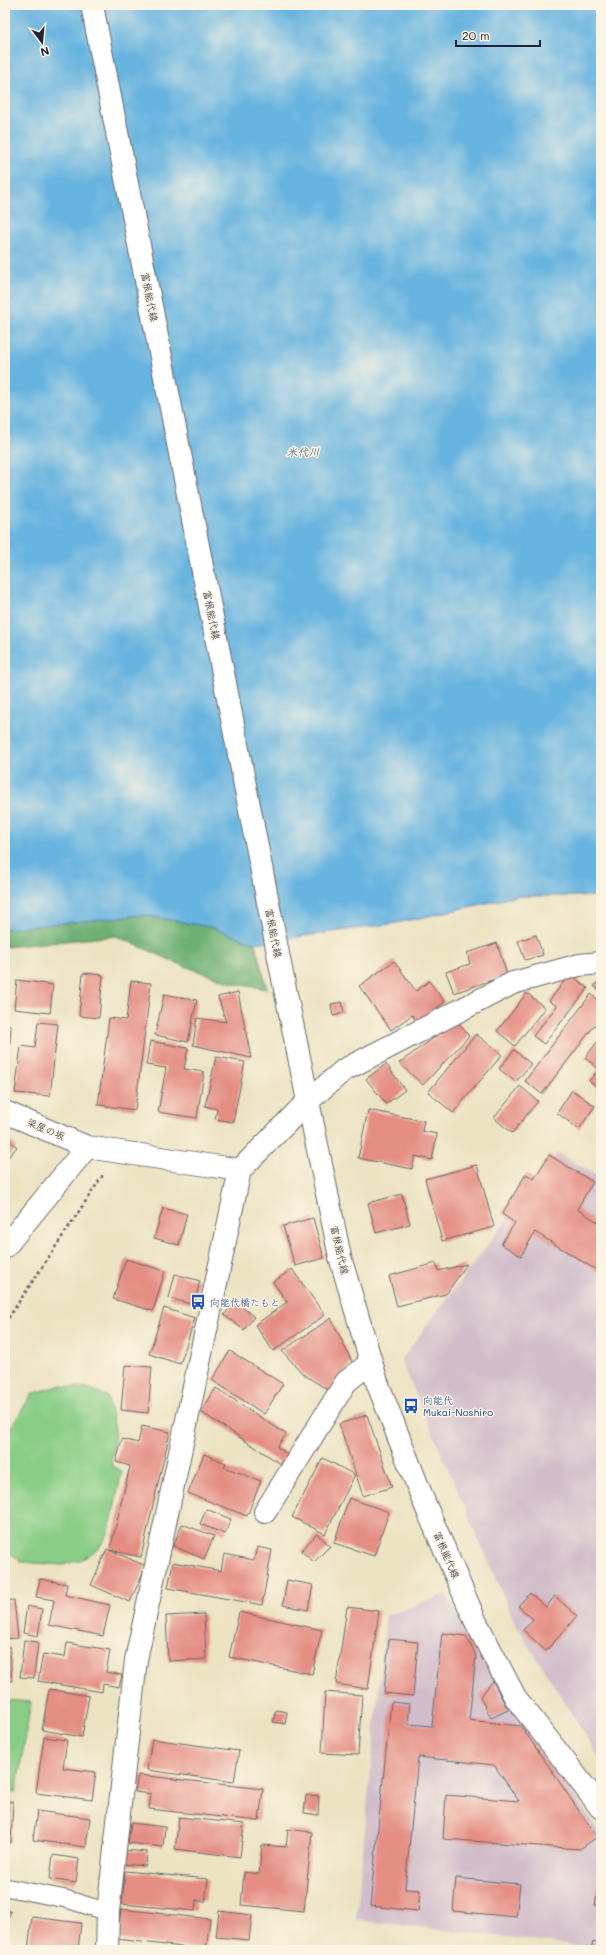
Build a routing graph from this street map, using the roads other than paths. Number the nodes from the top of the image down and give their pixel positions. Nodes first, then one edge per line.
1 (92, 5) edge
2 (601, 963) edge
3 (308, 1101) junction
4 (5, 1112) edge
5 (87, 1147) junction
6 (240, 1170) junction
7 (5, 1247) edge
8 (371, 1362) junction
9 (265, 1512) dead end
10 (601, 1808) edge
11 (5, 1887) edge
12 (108, 1912) junction
13 (107, 1950) edge

1 - 3 main road, 富根能代線
2 - 3 main road
3 - 6 main road
3 - 8 main road, 富根能代線
4 - 5 main road, 梁屋の坂
5 - 6 main road, 梁屋の坂
5 - 7 main road
6 - 12 main road
8 - 9 main road
8 - 10 main road, 富根能代線
11 - 12 lane
12 - 13 main road

